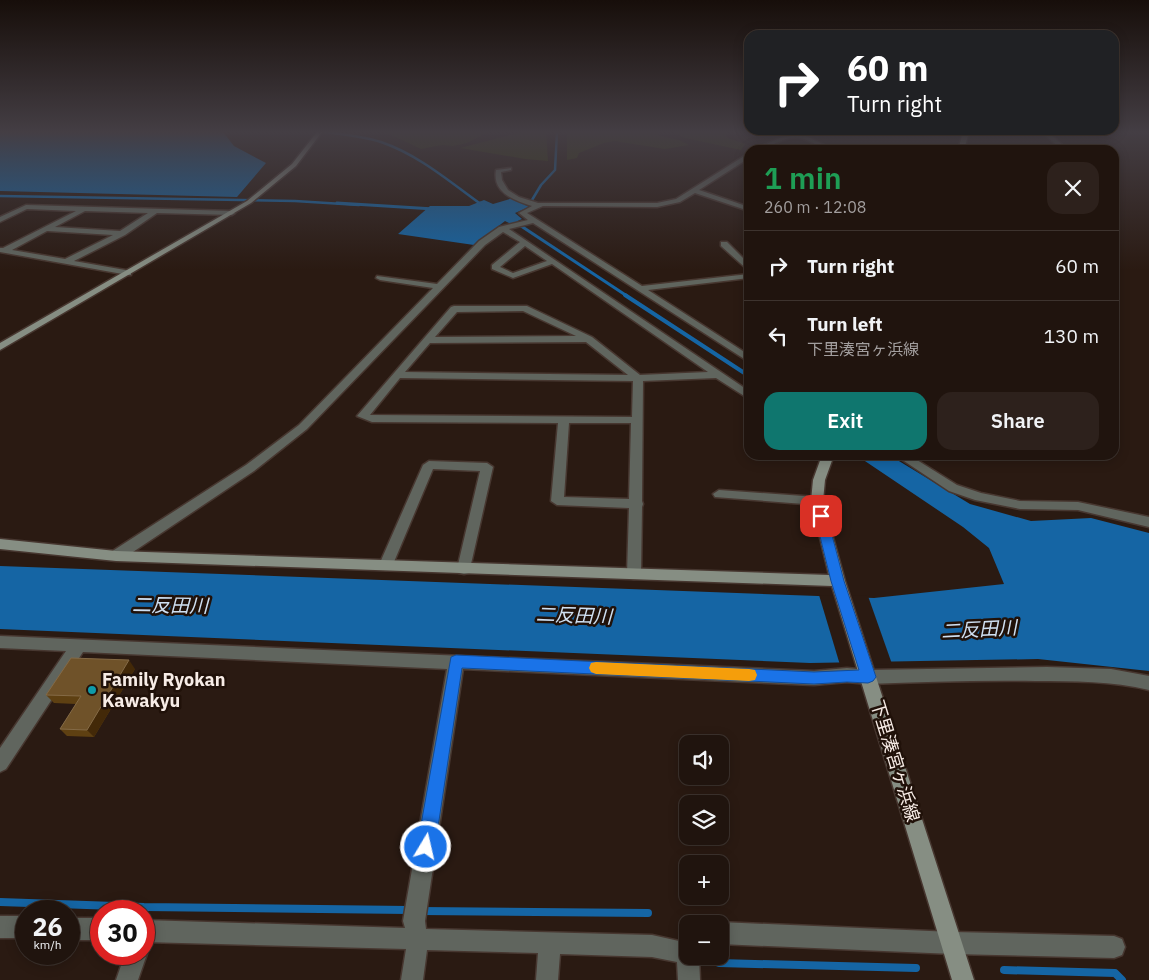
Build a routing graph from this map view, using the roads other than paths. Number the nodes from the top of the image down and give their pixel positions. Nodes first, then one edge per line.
1 (279, 178) edge
2 (499, 178) edge
3 (716, 178) edge
4 (696, 191) junction
5 (744, 201) edge
6 (734, 204) junction
7 (539, 206) junction
8 (744, 207) edge
9 (83, 209) junction
10 (155, 210) junction
11 (232, 213) junction
12 (0, 220) edge
13 (532, 221) junction
14 (48, 228) junction
15 (506, 228) junction
16 (122, 233) junction
17 (525, 242) junction
18 (724, 244) dead end
19 (2, 250) edge
20 (553, 262) junction
21 (64, 263) junction
22 (744, 264) edge
23 (128, 274) junction
24 (744, 277) edge
25 (380, 278) dead end
26 (440, 286) junction
27 (639, 289) junction
28 (589, 339) junction
29 (427, 340) junction
30 (0, 347) edge
31 (744, 357) edge
32 (397, 375) junction
33 (718, 375) junction
34 (638, 378) junction
35 (744, 393) edge
36 (564, 420) junction
37 (637, 420) junction
38 (826, 460) edge
39 (909, 460) edge
40 (719, 494) dead end
41 (817, 501) junction
42 (637, 504) junction
43 (1149, 522) edge
44 (0, 544) edge
45 (116, 556) junction
46 (386, 565) junction
47 (464, 569) junction
48 (634, 574) junction
49 (838, 581) junction
50 (0, 642) edge
51 (78, 646) junction
52 (456, 662) junction
53 (866, 672) junction
54 (1149, 683) edge
55 (0, 763) edge
56 (417, 921) junction
57 (0, 926) edge
58 (15, 927) edge
59 (155, 932) edge
60 (729, 933) edge
61 (953, 943) junction
62 (550, 944) junction
63 (1114, 947) dead end
64 (679, 953) edge
65 (132, 965) edge
66 (688, 965) edge
67 (127, 980) edge
68 (412, 980) edge
69 (548, 980) edge
70 (689, 980) edge
71 (963, 980) edge

1 - 11 street
2 - 7 street
3 - 4 street
4 - 6 street
4 - 7 street
5 - 6 street
6 - 8 street
7 - 13 street
9 - 10 street
9 - 12 street
9 - 14 street
10 - 11 street
10 - 16 street
11 - 23 street
13 - 15 street
13 - 27 street
14 - 16 street
14 - 19 street
15 - 17 street
15 - 26 street
16 - 21 street
17 - 20 street
17 - 20 street
18 - 22 street
19 - 21 street
20 - 33 street
21 - 23 street
23 - 30 street
24 - 27 street
25 - 26 street
26 - 45 street
27 - 31 street
28 - 29 street
28 - 29 street
28 - 34 street
29 - 32 street
32 - 34 street
32 - 36 street
33 - 34 street
33 - 35 street
34 - 37 street
36 - 37 street
36 - 42 street
37 - 42 street
38 - 41 street, 下里湊宮ヶ浜線
39 - 43 street
40 - 41 street
41 - 49 street, 下里湊宮ヶ浜線
42 - 48 street
44 - 45 street
45 - 46 street
46 - 47 street
46 - 47 street
47 - 48 street
48 - 49 street
49 - 53 street, 下里湊宮ヶ浜線
50 - 51 street
51 - 52 street
51 - 55 street
52 - 53 street
52 - 56 street
53 - 54 street
53 - 61 street, 下里湊宮ヶ浜線
56 - 59 street
56 - 62 street
56 - 68 street
57 - 58 street
60 - 61 street
61 - 63 street
61 - 71 street, 下里湊宮ヶ浜線
62 - 64 street
62 - 69 street
65 - 67 street
66 - 70 street

